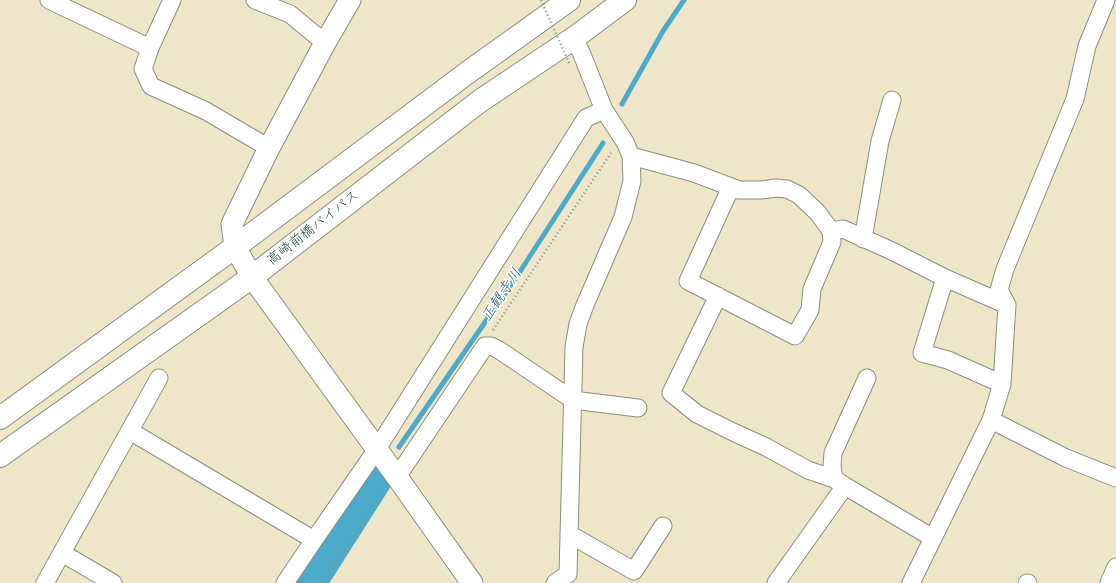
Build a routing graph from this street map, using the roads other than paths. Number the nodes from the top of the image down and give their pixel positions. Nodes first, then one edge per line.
1 (49, 0) edge
2 (172, 0) edge
3 (255, 0) edge
4 (350, 0) edge
5 (625, 0) edge
6 (1106, 0) edge
7 (556, 2) edge
8 (574, 38) junction
9 (325, 43) junction
10 (150, 48) junction
11 (892, 100) dead end
12 (604, 110) junction
13 (269, 148) junction
14 (628, 149) junction
15 (731, 187) junction
16 (831, 232) junction
17 (863, 239) junction
18 (235, 247) junction
19 (252, 277) junction
20 (945, 278) junction
21 (718, 296) junction
22 (1007, 305) junction
23 (159, 378) dead end
24 (867, 378) dead end
25 (1002, 384) junction
26 (573, 400) junction
27 (638, 408) dead end
28 (0, 418) edge
29 (991, 420) junction
30 (130, 431) junction
31 (377, 450) junction
32 (0, 456) edge
33 (397, 477) junction
34 (1116, 478) edge
35 (839, 482) junction
36 (663, 526) dead end
37 (569, 534) junction
38 (933, 538) junction
39 (314, 540) junction
40 (62, 553) junction
41 (1116, 567) edge
42 (781, 581) edge
43 (559, 582) edge
44 (45, 583) edge
45 (113, 583) edge
46 (285, 583) edge
47 (472, 583) edge
48 (911, 583) edge
49 (1109, 583) edge

1 - 10 street
2 - 10 street
3 - 9 street
4 - 9 street
5 - 8 highway, 高崎前橋バイパス
6 - 22 street
7 - 18 highway
8 - 12 street
8 - 19 highway, 高崎前橋バイパス
9 - 13 street
10 - 13 street
11 - 17 street
12 - 14 street
12 - 31 street
13 - 18 street
14 - 15 street
14 - 26 street
15 - 16 street
15 - 21 street
16 - 17 street
16 - 21 street
17 - 20 street
18 - 19 street
18 - 28 highway
19 - 31 street
19 - 32 highway, 高崎前橋バイパス
20 - 22 street
20 - 25 street
21 - 35 street
22 - 25 street
23 - 30 street
24 - 35 street
25 - 29 street
26 - 27 street
26 - 33 street
26 - 37 street
29 - 34 street
29 - 38 street
30 - 39 street
30 - 40 street
31 - 33 street
31 - 39 street
33 - 47 street
35 - 38 street
35 - 42 street
36 - 37 street
37 - 43 street
38 - 48 street
39 - 46 street
40 - 44 street
40 - 45 street
41 - 49 street

